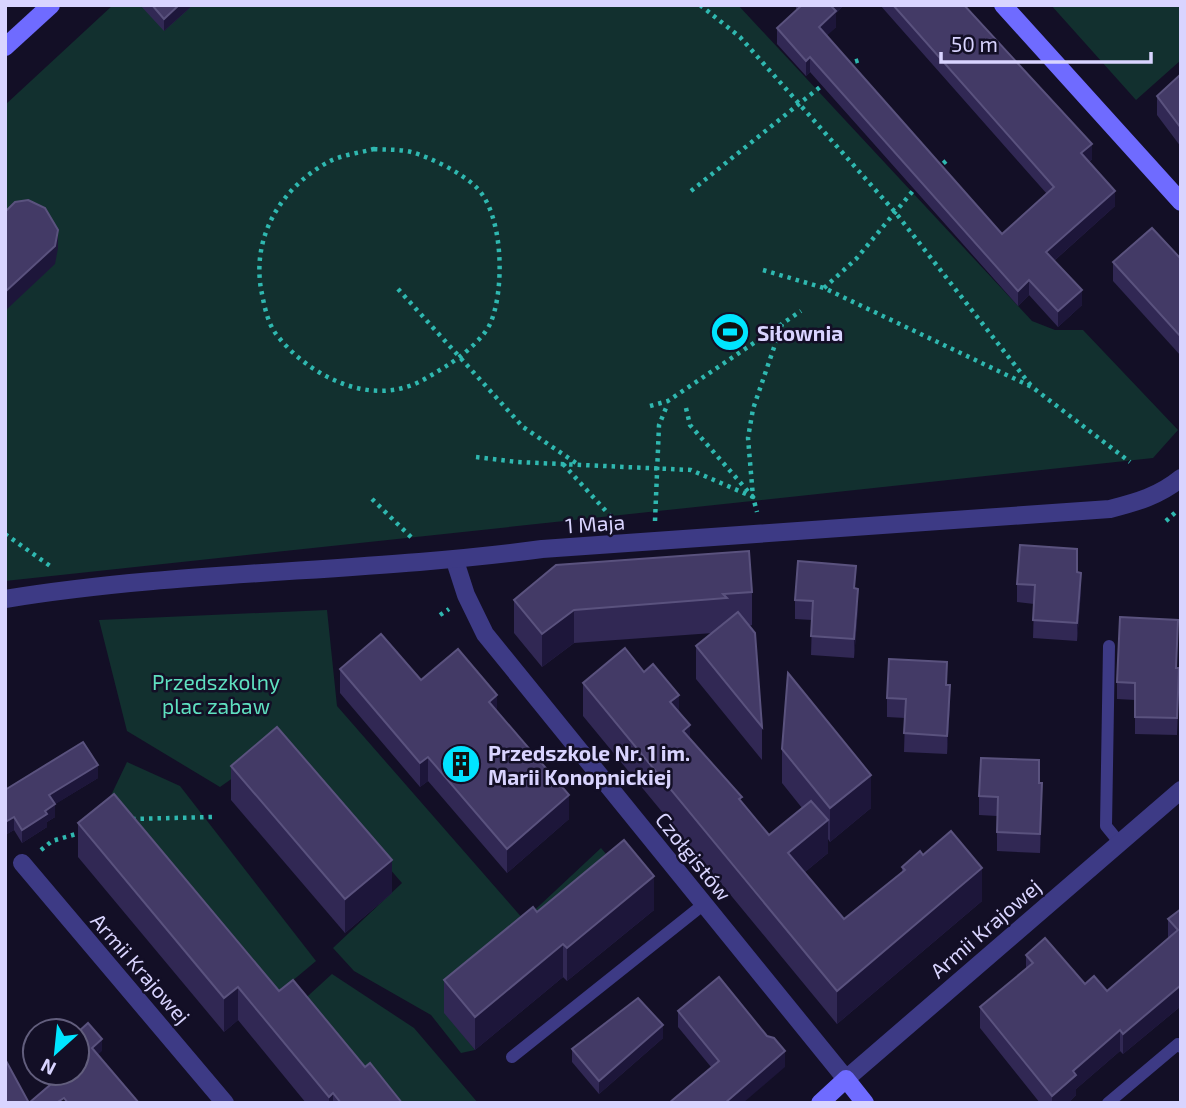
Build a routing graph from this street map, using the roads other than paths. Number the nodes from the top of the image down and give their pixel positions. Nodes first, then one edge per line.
1 (51, 5) edge
2 (1003, 5) edge
3 (5, 47) edge
4 (1181, 202) edge
5 (1181, 478) edge
6 (455, 561) junction
7 (5, 599) edge
8 (1109, 646) dead end
9 (1181, 790) edge
10 (1119, 842) junction
11 (22, 863) dead end
12 (704, 904) junction
13 (1181, 1047) edge
14 (512, 1057) dead end
15 (846, 1079) junction
16 (225, 1103) edge
17 (820, 1103) edge
18 (865, 1103) edge
19 (1108, 1103) edge

1 - 3 street
2 - 4 street
5 - 6 street, 1 Maja
6 - 7 street, 1 Maja
6 - 12 street, Czołgistów
8 - 10 lane
9 - 10 street, Armii Krajowej
10 - 15 street, Armii Krajowej
11 - 16 street, Armii Krajowej
12 - 14 lane
12 - 15 street, Czołgistów
13 - 19 lane
15 - 17 street, Armii Krajowej
15 - 18 street, Czołgistów

